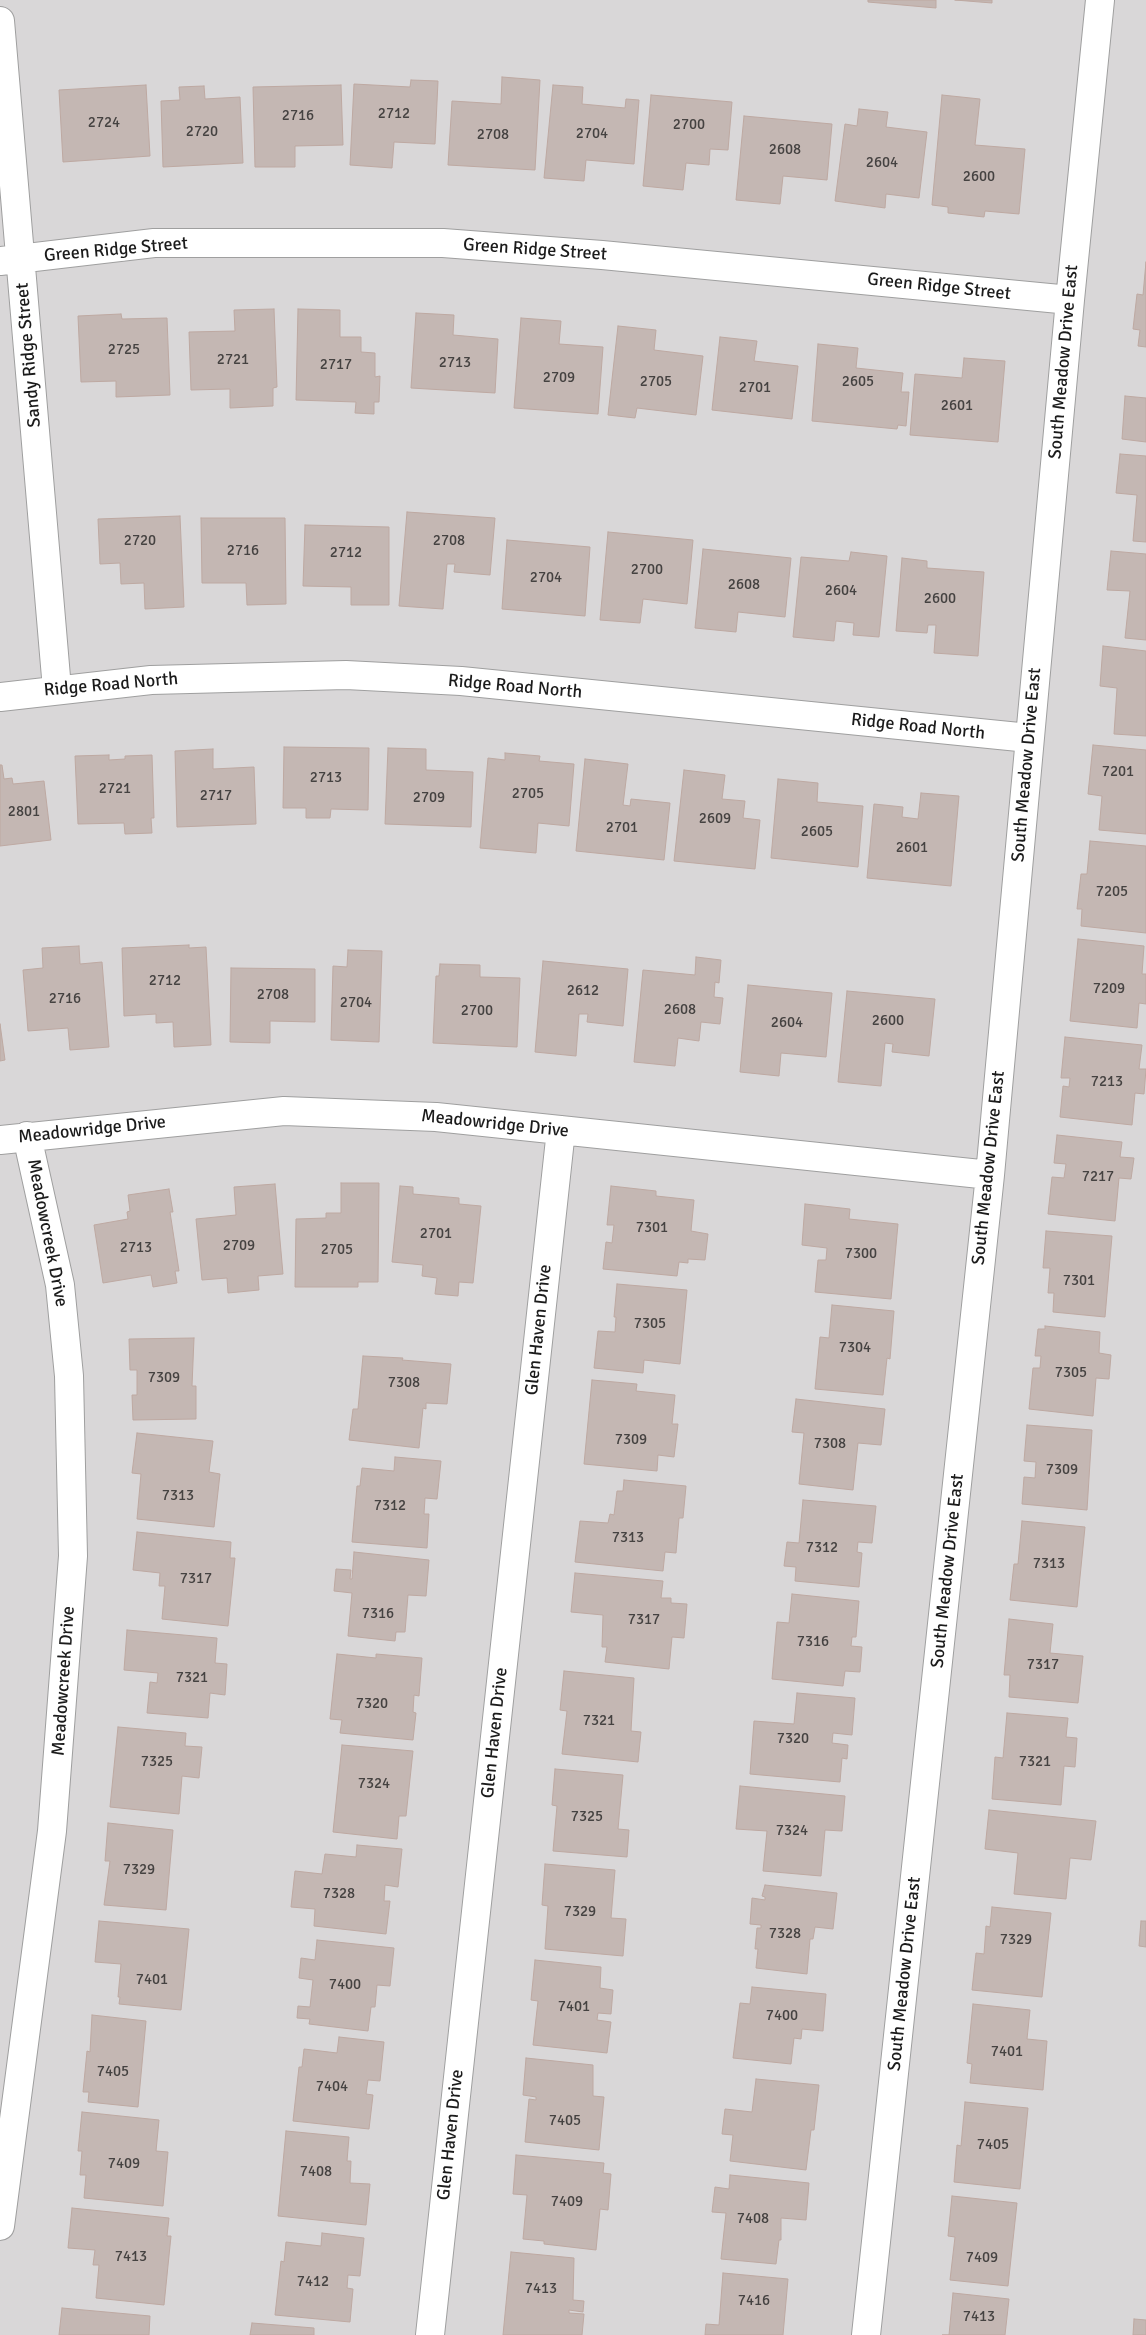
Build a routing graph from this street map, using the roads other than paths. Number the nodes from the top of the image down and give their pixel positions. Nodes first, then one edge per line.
1 (1100, 0) edge
2 (0, 21) edge
3 (10, 259) edge
4 (1070, 300) junction
5 (57, 689) junction
6 (0, 697) edge
7 (1029, 738) junction
8 (561, 1130) junction
9 (26, 1136) junction
10 (0, 1140) edge
11 (990, 1176) junction
12 (0, 2226) edge
13 (430, 2335) edge
14 (866, 2335) edge

1 - 4 street, South Meadow Drive East
2 - 3 street, Sandy Ridge Street
3 - 4 street, Green Ridge Street
3 - 5 street, Sandy Ridge Street
4 - 7 street, South Meadow Drive East
5 - 6 street, Ridge Road North
5 - 7 street, Ridge Road North
7 - 11 street, South Meadow Drive East
8 - 9 street, Meadowridge Drive
8 - 11 street, Meadowridge Drive
8 - 13 street, Glen Haven Drive
9 - 10 street, Meadowridge Drive
9 - 12 street, Meadowcreek Drive
11 - 14 street, South Meadow Drive East

